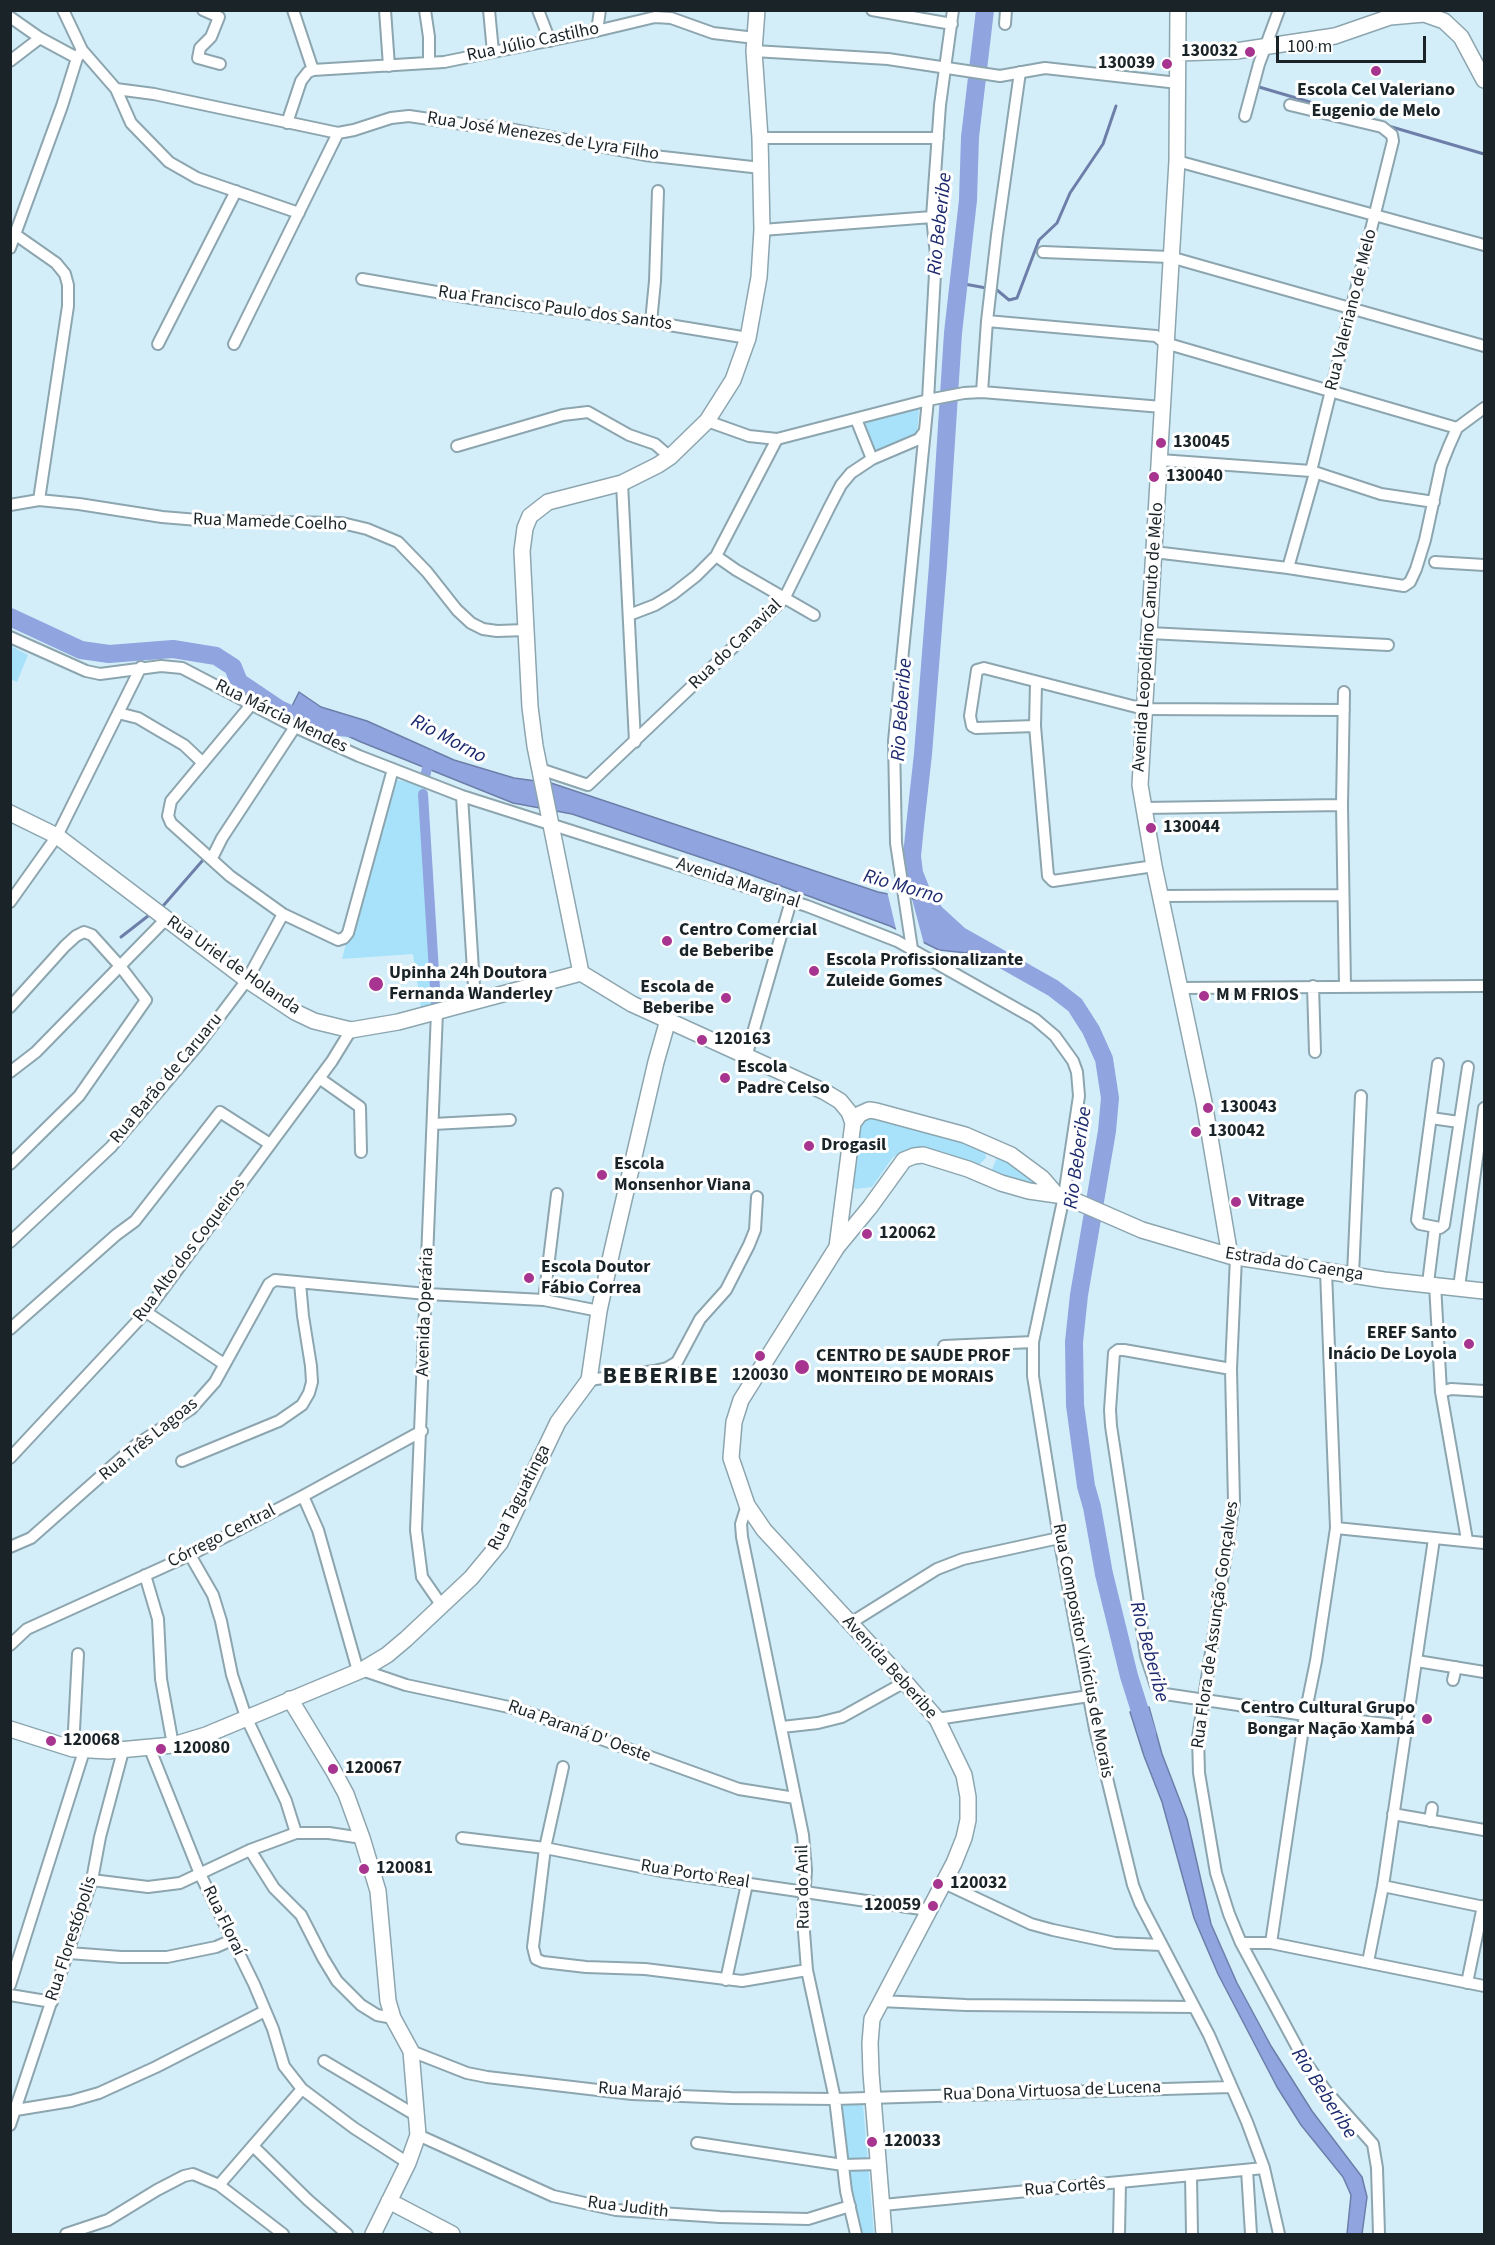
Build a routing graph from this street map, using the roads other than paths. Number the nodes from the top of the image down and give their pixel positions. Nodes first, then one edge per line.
1 (63, 10) edge
2 (203, 10) edge
3 (293, 10) edge
4 (385, 10) edge
5 (425, 10) edge
6 (489, 10) edge
7 (538, 10) edge
8 (600, 10) edge
9 (688, 10) edge
10 (757, 10) edge
11 (872, 10) edge
12 (953, 10) edge
13 (1006, 10) edge
14 (1178, 10) edge
15 (1279, 10) edge
16 (890, 11) edge
17 (10, 17) edge
18 (684, 23) junction
19 (952, 24) junction
20 (1005, 24) dead end
21 (597, 31) junction
22 (39, 38) junction
23 (550, 41) junction
24 (754, 45) junction
25 (1266, 46) junction
26 (493, 52) junction
27 (1179, 53) junction
28 (79, 54) junction
29 (10, 62) edge
30 (429, 63) junction
31 (220, 64) dead end
32 (389, 66) junction
33 (946, 68) junction
34 (310, 71) junction
35 (1020, 72) junction
36 (1485, 80) edge
37 (1178, 83) junction
38 (116, 88) junction
39 (1290, 105) dead end
40 (1245, 116) dead end
41 (287, 123) junction
42 (338, 133) junction
43 (760, 138) junction
44 (938, 138) junction
45 (1177, 161) junction
46 (761, 168) junction
47 (236, 191) junction
48 (658, 191) dead end
49 (299, 213) junction
50 (932, 217) junction
51 (1375, 217) junction
52 (762, 230) junction
53 (13, 234) edge
54 (1485, 245) edge
55 (11, 247) edge
56 (1043, 252) dead end
57 (1170, 257) junction
58 (362, 279) dead end
59 (1351, 308) junction
60 (987, 321) junction
61 (651, 322) junction
62 (748, 338) junction
63 (1165, 343) junction
64 (158, 344) dead end
65 (234, 344) dead end
66 (1485, 346) edge
67 (982, 392) junction
68 (1331, 392) junction
69 (928, 400) junction
70 (1162, 407) junction
71 (1485, 408) edge
72 (856, 419) junction
73 (707, 422) junction
74 (1457, 428) junction
75 (926, 431) junction
76 (777, 438) junction
77 (457, 447) dead end
78 (670, 457) junction
79 (872, 459) junction
80 (1160, 459) junction
81 (1313, 472) junction
82 (622, 483) junction
83 (39, 500) junction
84 (1434, 502) junction
85 (10, 505) edge
86 (1154, 552) junction
87 (716, 556) junction
88 (1435, 562) dead end
89 (1485, 566) edge
90 (1288, 568) junction
91 (784, 599) junction
92 (629, 615) junction
93 (814, 615) dead end
94 (526, 630) junction
95 (1149, 633) junction
96 (10, 637) edge
97 (1388, 645) dead end
98 (141, 667) junction
99 (1036, 682) junction
100 (1344, 692) dead end
101 (251, 705) junction
102 (1144, 709) junction
103 (1344, 710) junction
104 (118, 713) junction
105 (1035, 726) junction
106 (295, 727) junction
107 (635, 742) junction
108 (203, 763) junction
109 (393, 769) junction
110 (541, 774) junction
111 (462, 796) junction
112 (1342, 805) junction
113 (1143, 808) junction
114 (10, 813) edge
115 (550, 818) junction
116 (57, 836) junction
117 (212, 858) junction
118 (1154, 866) junction
119 (1343, 895) junction
120 (1161, 896) junction
121 (791, 901) junction
122 (10, 902) edge
123 (283, 914) junction
124 (166, 919) junction
125 (911, 944) junction
126 (120, 966) junction
127 (581, 973) junction
128 (247, 980) junction
129 (1313, 986) junction
130 (1345, 986) junction
131 (1485, 986) edge
132 (1180, 988) junction
133 (475, 1002) junction
134 (10, 1007) edge
135 (437, 1012) junction
136 (668, 1020) junction
137 (351, 1030) junction
138 (1315, 1052) dead end
139 (746, 1057) junction
140 (1438, 1064) dead end
141 (1468, 1067) dead end
142 (10, 1072) edge
143 (319, 1078) junction
144 (1361, 1096) dead end
145 (1485, 1108) edge
146 (1431, 1118) junction
147 (510, 1120) dead end
148 (1460, 1122) junction
149 (853, 1123) junction
150 (433, 1124) junction
151 (270, 1144) junction
152 (361, 1152) dead end
153 (1011, 1155) junction
154 (10, 1164) edge
155 (1001, 1183) junction
156 (843, 1191) junction
157 (557, 1194) dead end
158 (1060, 1194) junction
159 (757, 1197) dead end
160 (870, 1207) junction
161 (1435, 1227) junction
162 (10, 1242) edge
163 (837, 1247) junction
164 (1233, 1256) junction
165 (1326, 1271) junction
166 (1353, 1275) junction
167 (300, 1283) junction
168 (1432, 1284) junction
169 (1459, 1287) junction
170 (1485, 1291) edge
171 (427, 1294) junction
172 (544, 1300) junction
173 (599, 1311) junction
174 (146, 1312) junction
175 (10, 1329) edge
176 (1033, 1342) junction
177 (944, 1346) dead end
178 (224, 1364) junction
179 (1231, 1369) junction
180 (589, 1380) junction
181 (1485, 1391) edge
182 (1442, 1392) junction
183 (422, 1431) junction
184 (10, 1458) edge
185 (182, 1461) dead end
186 (303, 1496) junction
187 (747, 1505) junction
188 (1336, 1528) junction
189 (1059, 1538) junction
190 (1434, 1539) junction
191 (1467, 1540) junction
192 (1485, 1543) edge
193 (10, 1547) edge
194 (189, 1555) junction
195 (146, 1575) junction
196 (442, 1606) junction
197 (849, 1623) junction
198 (10, 1645) edge
199 (78, 1654) dead end
200 (1417, 1661) junction
201 (1456, 1666) junction
202 (360, 1671) junction
203 (1485, 1672) edge
204 (1453, 1680) dead end
205 (905, 1682) junction
206 (1089, 1696) junction
207 (290, 1699) junction
208 (1203, 1700) junction
209 (1305, 1715) junction
210 (246, 1717) junction
211 (937, 1719) junction
212 (1405, 1726) junction
213 (782, 1727) junction
214 (10, 1729) edge
215 (172, 1745) junction
216 (150, 1749) junction
217 (79, 1750) junction
218 (115, 1751) junction
219 (563, 1767) dead end
220 (795, 1798) junction
221 (1432, 1808) dead end
222 (1393, 1814) junction
223 (1430, 1821) junction
224 (1485, 1830) edge
225 (296, 1833) junction
226 (362, 1838) junction
227 (462, 1839) dead end
228 (545, 1848) junction
229 (250, 1850) junction
230 (200, 1874) junction
231 (92, 1880) junction
232 (944, 1883) junction
233 (747, 1884) junction
234 (1383, 1886) junction
235 (804, 1891) junction
236 (1484, 1906) edge
237 (928, 1910) junction
238 (232, 1940) junction
239 (1241, 1943) junction
240 (1271, 1943) junction
241 (1162, 1945) junction
242 (69, 1953) junction
243 (1368, 1962) junction
244 (807, 1970) junction
245 (726, 1980) junction
246 (1467, 1983) junction
247 (10, 1985) edge
248 (1485, 1986) edge
249 (10, 1995) edge
250 (880, 2001) junction
251 (52, 2002) junction
252 (1194, 2007) junction
253 (266, 2011) junction
254 (393, 2018) junction
255 (411, 2051) junction
256 (324, 2061) dead end
257 (1231, 2086) junction
258 (302, 2089) junction
259 (874, 2096) junction
260 (835, 2099) junction
261 (417, 2116) junction
262 (12, 2119) edge
263 (418, 2135) junction
264 (697, 2143) dead end
265 (253, 2146) junction
266 (408, 2163) junction
267 (880, 2164) junction
268 (843, 2165) junction
269 (1264, 2168) junction
270 (1247, 2170) junction
271 (1191, 2175) junction
272 (1120, 2183) junction
273 (219, 2185) junction
274 (390, 2201) junction
275 (883, 2205) junction
276 (850, 2206) junction
277 (66, 2235) edge
278 (283, 2235) edge
279 (347, 2235) edge
280 (373, 2235) edge
281 (452, 2235) edge
282 (856, 2235) edge
283 (885, 2235) edge
284 (1119, 2235) edge
285 (1192, 2235) edge
286 (1251, 2235) edge
287 (1279, 2235) edge
288 (1379, 2235) edge

1 - 28 street
2 - 31 street
3 - 34 street
4 - 32 street
5 - 30 street
6 - 26 street
7 - 23 street
8 - 21 street
9 - 18 street
10 - 24 street
11 - 16 street
12 - 19 street
13 - 20 street
14 - 27 street, Avenida Leopoldino Canuto de Melo
15 - 25 street
16 - 19 street
17 - 22 street
18 - 21 street, Rua Júlio Castilho
18 - 24 street, Rua Júlio Castilho
19 - 33 street
21 - 23 street, Rua Júlio Castilho
22 - 28 street
22 - 29 street
23 - 26 street, Rua Júlio Castilho
24 - 33 street, Rua Júlio Castilho
24 - 43 street
25 - 27 street
25 - 36 street
25 - 40 street
26 - 30 street, Rua Júlio Castilho
27 - 37 street, Avenida Leopoldino Canuto de Melo
28 - 38 street
28 - 53 street
30 - 32 street, Rua Júlio Castilho
32 - 34 street, Rua Júlio Castilho
33 - 35 street, Rua Júlio Castilho
33 - 44 street
34 - 41 street
35 - 37 street, Rua Júlio Castilho
35 - 60 street
37 - 45 street, Avenida Leopoldino Canuto de Melo
38 - 41 street, Rua José Menezes de Lyra Filho
38 - 47 street
39 - 51 street, Rua Valeriano de Melo
41 - 42 street, Rua José Menezes de Lyra Filho
42 - 46 street, Rua José Menezes de Lyra Filho
42 - 49 street
43 - 44 street
43 - 46 street
44 - 50 street
45 - 51 street
45 - 57 street, Avenida Leopoldino Canuto de Melo
46 - 52 street
47 - 49 street
47 - 64 street
48 - 61 street
49 - 65 street
50 - 52 street
50 - 69 street
51 - 54 street
51 - 59 street, Rua Valeriano de Melo
52 - 62 street
53 - 55 street
53 - 83 street
56 - 57 street
57 - 59 street
57 - 63 street, Avenida Leopoldino Canuto de Melo
58 - 61 street, Rua Francisco Paulo dos Santos
59 - 66 street
59 - 68 street, Rua Valeriano de Melo
60 - 63 street
60 - 67 street
61 - 62 street, Rua Francisco Paulo dos Santos
62 - 73 street
63 - 68 street
63 - 70 street, Avenida Leopoldino Canuto de Melo
67 - 69 street
67 - 70 street
68 - 74 street
68 - 81 street, Rua Valeriano de Melo
69 - 72 street
69 - 75 street
70 - 80 street, Avenida Leopoldino Canuto de Melo
71 - 74 street
72 - 76 street
72 - 79 street
73 - 76 street
73 - 78 street
74 - 84 street
75 - 79 street, Rua do Canavial
75 - 125 street
76 - 87 street
77 - 78 street
78 - 82 street
79 - 91 street, Rua do Canavial
80 - 81 street
80 - 86 street, Avenida Leopoldino Canuto de Melo
81 - 84 street
81 - 90 street, Rua Valeriano de Melo
82 - 92 street
82 - 94 street
83 - 85 street, Rua Mamede Coelho
83 - 94 street, Rua Mamede Coelho
84 - 90 street
86 - 90 street
86 - 95 street, Avenida Leopoldino Canuto de Melo
87 - 91 street
87 - 92 street
88 - 89 street
91 - 93 street
91 - 107 street, Rua do Canavial
92 - 107 street
94 - 110 street
95 - 97 street
95 - 102 street, Avenida Leopoldino Canuto de Melo
96 - 98 street, Rua Márcia Mendes
98 - 101 street, Rua Márcia Mendes
98 - 104 street
99 - 102 street
99 - 105 street
99 - 105 street
100 - 103 street
101 - 106 street, Rua Márcia Mendes
101 - 108 street
102 - 103 street
102 - 113 street, Avenida Leopoldino Canuto de Melo
103 - 112 street
104 - 108 street
104 - 116 street
105 - 118 street
106 - 109 street, Rua Márcia Mendes
106 - 117 street
107 - 110 street, Rua do Canavial
108 - 117 street
109 - 111 street, Rua Márcia Mendes
109 - 123 street
110 - 115 street
111 - 115 street, Rua Márcia Mendes
111 - 133 street
112 - 113 street
112 - 119 street
113 - 118 street, Avenida Leopoldino Canuto de Melo
114 - 116 street, Rua Uriel de Holanda
115 - 121 street, Avenida Marginal
115 - 127 street
116 - 122 street
116 - 124 street, Rua Uriel de Holanda
117 - 123 street
118 - 120 street, Avenida Leopoldino Canuto de Melo
119 - 120 street
119 - 130 street
120 - 132 street, Avenida Leopoldino Canuto de Melo
121 - 125 street, Avenida Marginal
121 - 139 street
123 - 128 street, Rua Barão de Caruaru
124 - 126 street
124 - 128 street, Rua Uriel de Holanda
125 - 158 street, Avenida Marginal
126 - 134 street
126 - 142 street
126 - 154 street
127 - 133 street, Rua Uriel de Holanda
127 - 136 street
128 - 137 street, Rua Uriel de Holanda
128 - 162 street, Rua Barão de Caruaru
129 - 130 street
129 - 132 street
129 - 138 street
130 - 131 street
132 - 164 street, Avenida Leopoldino Canuto de Melo
133 - 135 street, Rua Uriel de Holanda
135 - 137 street, Rua Uriel de Holanda
135 - 150 street, Avenida Operária
136 - 139 street
136 - 173 street, Rua Taguatinga
137 - 143 street, Rua Alto dos Coqueiros
139 - 149 street
140 - 146 street
141 - 148 street
143 - 151 street, Rua Alto dos Coqueiros
143 - 152 street
144 - 166 street
145 - 169 street
146 - 148 street
146 - 161 street
147 - 150 street
148 - 161 street
149 - 153 street
149 - 156 street, Avenida Beberibe
150 - 171 street, Avenida Operária
151 - 174 street, Rua Alto dos Coqueiros
151 - 175 street
153 - 155 street
153 - 158 street
155 - 158 street
155 - 160 street, Avenida Beberibe
156 - 160 street
156 - 163 street, Avenida Beberibe
157 - 172 street
158 - 164 street, Estrada do Caenga
158 - 176 street, Rua Compositor Vinícius de Morais
159 - 180 street
160 - 163 street, Avenida Beberibe
161 - 168 street
163 - 187 street, Avenida Beberibe
164 - 165 street, Estrada do Caenga
164 - 179 street, Rua Flora de Assunção Gonçalves
165 - 166 street, Estrada do Caenga
165 - 188 street
166 - 168 street, Estrada do Caenga
167 - 171 street
167 - 178 street, Rua Três Lagoas
167 - 185 street
168 - 169 street, Estrada do Caenga
168 - 182 street
169 - 170 street, Estrada do Caenga
171 - 172 street
171 - 183 street, Avenida Operária
172 - 173 street
173 - 180 street, Rua Taguatinga
174 - 178 street
174 - 184 street, Rua Alto dos Coqueiros
176 - 177 street
176 - 189 street, Rua Compositor Vinícius de Morais
178 - 193 street, Rua Três Lagoas
179 - 208 street, Rua Flora de Assunção Gonçalves
179 - 208 street
180 - 196 street, Rua Taguatinga
181 - 182 street
182 - 191 street
183 - 186 street, Córrego Central
183 - 196 street, Avenida Operária
186 - 194 street, Córrego Central
186 - 202 street
187 - 197 street, Avenida Beberibe
187 - 213 street, Rua do Anil
188 - 190 street
188 - 209 street
189 - 197 street
189 - 206 street, Rua Compositor Vinícius de Morais
190 - 191 street
190 - 200 street
191 - 192 street
194 - 195 street, Córrego Central
194 - 210 street
195 - 198 street, Córrego Central
195 - 215 street
196 - 202 street, Rua Taguatinga
197 - 205 street, Avenida Beberibe
199 - 217 street
200 - 201 street
200 - 212 street
201 - 203 street
201 - 204 street
202 - 207 street, Rua Taguatinga
202 - 220 street, Rua Paraná D' Oeste
205 - 211 street, Avenida Beberibe
205 - 213 street
206 - 211 street
206 - 241 street, Rua Compositor Vinícius de Morais
207 - 210 street, Rua Taguatinga
207 - 226 street
208 - 209 street
208 - 239 street, Rua Flora de Assunção Gonçalves
209 - 212 street
209 - 240 street
210 - 215 street, Rua Taguatinga
210 - 225 street
211 - 232 street, Avenida Beberibe
212 - 222 street
213 - 220 street, Rua do Anil
214 - 217 street, Rua Taguatinga
215 - 216 street, Rua Taguatinga
216 - 218 street, Rua Taguatinga
216 - 230 street, Rua Floraí
217 - 218 street, Rua Taguatinga
217 - 247 street
218 - 231 street, Rua Florestópolis
219 - 228 street
220 - 235 street, Rua do Anil
221 - 223 street
222 - 223 street
222 - 234 street
223 - 224 street
225 - 226 street
225 - 229 street
226 - 254 street
227 - 228 street, Rua Porto Real
228 - 233 street, Rua Porto Real
228 - 245 street
229 - 230 street
229 - 254 street
230 - 231 street
230 - 238 street, Rua Floraí
231 - 242 street, Rua Florestópolis
232 - 237 street, Avenida Beberibe
232 - 241 street
233 - 235 street, Rua Porto Real
233 - 245 street
234 - 236 street
234 - 243 street
235 - 237 street, Rua Porto Real
235 - 244 street, Rua do Anil
236 - 246 street
237 - 250 street, Avenida Beberibe
238 - 242 street
238 - 253 street, Rua Floraí
239 - 240 street
239 - 288 street, Rua Flora de Assunção Gonçalves
240 - 243 street
241 - 252 street, Rua Compositor Vinícius de Morais
242 - 251 street, Rua Florestópolis
243 - 246 street
244 - 245 street
244 - 260 street, Rua do Anil
246 - 248 street
249 - 251 street
250 - 252 street
250 - 259 street, Avenida Beberibe
251 - 262 street, Rua Florestópolis
252 - 257 street, Rua Compositor Vinícius de Morais
253 - 258 street, Rua Floraí
253 - 262 street
254 - 255 street
255 - 260 street, Rua Marajó
255 - 261 street
256 - 261 street
257 - 259 street, Rua Dona Virtuosa de Lucena
257 - 269 street, Rua Compositor Vinícius de Morais
258 - 265 street
258 - 266 street, Rua Floraí
259 - 260 street, Rua Marajó
259 - 267 street, Avenida Beberibe
260 - 268 street, Rua do Anil
261 - 263 street
263 - 266 street
263 - 276 street, Rua Judith
264 - 268 street
265 - 273 street
265 - 279 street
266 - 274 street
267 - 268 street
267 - 275 street, Avenida Beberibe
268 - 276 street, Rua do Anil
269 - 270 street, Rua Cortês
269 - 287 street, Rua Compositor Vinícius de Morais
270 - 271 street, Rua Cortês
270 - 286 street
271 - 272 street, Rua Cortês
271 - 285 street
272 - 275 street, Rua Cortês
272 - 284 street
273 - 277 street
273 - 278 street
274 - 280 street
274 - 281 street
275 - 283 street, Avenida Beberibe
276 - 282 street, Rua do Anil

